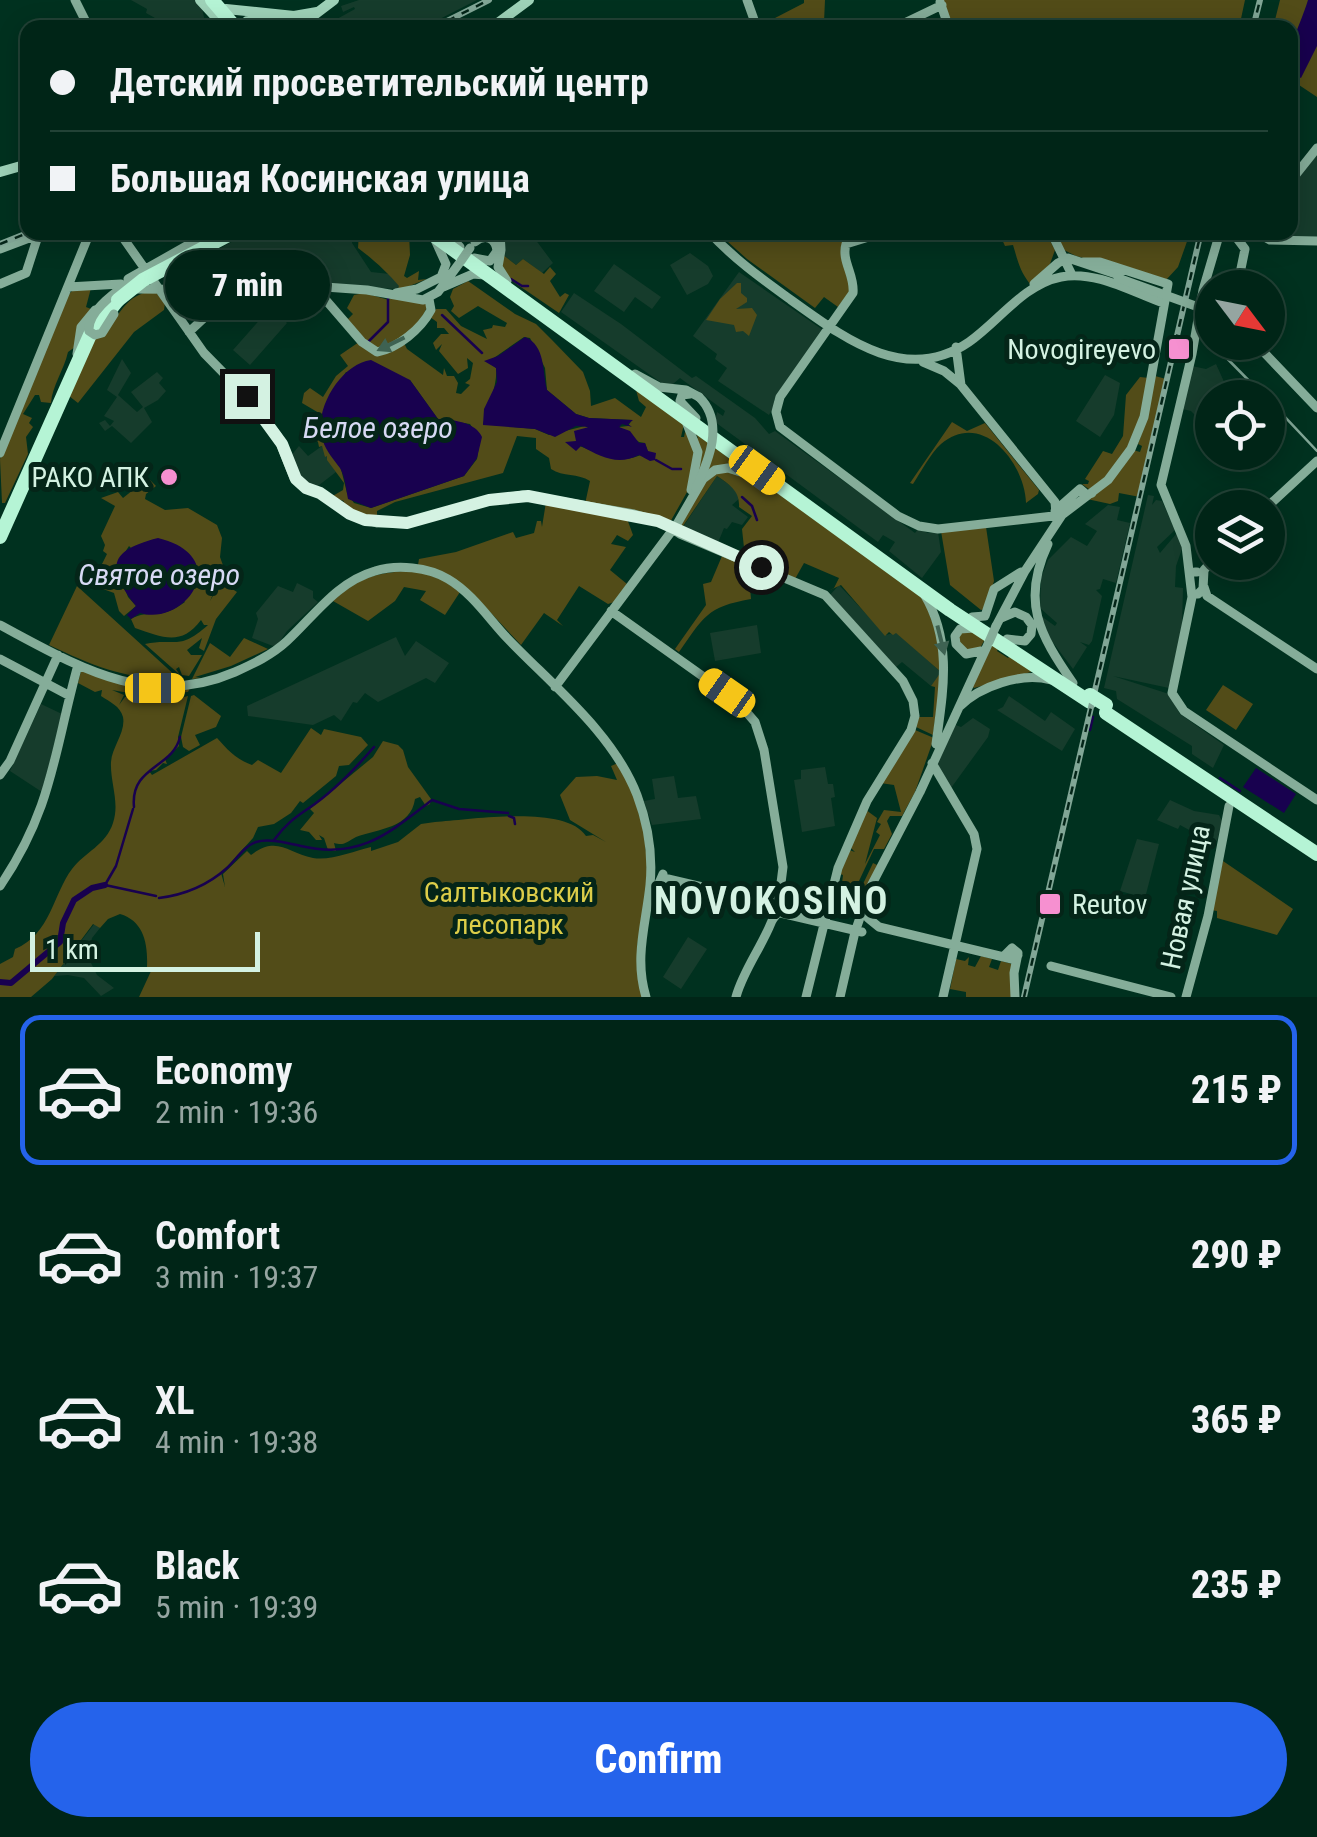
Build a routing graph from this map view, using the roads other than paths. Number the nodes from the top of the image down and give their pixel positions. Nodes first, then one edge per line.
1 (526, 0) edge
2 (941, 2) edge
3 (212, 4) edge
4 (326, 5) edge
5 (268, 20) edge
6 (499, 20) edge
7 (908, 20) edge
8 (1317, 148) edge
9 (1298, 172) edge
10 (25, 240) edge
11 (40, 240) edge
12 (87, 240) edge
13 (125, 240) edge
14 (199, 240) edge
15 (211, 240) edge
16 (219, 240) edge
17 (227, 240) edge
18 (432, 240) edge
19 (440, 240) edge
20 (501, 240) edge
21 (719, 240) edge
22 (859, 240) edge
23 (1055, 240) edge
24 (1219, 240) edge
25 (1249, 240) edge
26 (1270, 240) edge
27 (1298, 240) edge
28 (471, 246) edge
29 (0, 249) edge
30 (175, 253) junction
31 (1063, 255) junction
32 (178, 266) junction
33 (1210, 270) edge
34 (1241, 270) edge
35 (1097, 271) junction
36 (1071, 274) junction
37 (151, 277) junction
38 (501, 281) junction
39 (0, 284) edge
40 (68, 287) junction
41 (320, 287) junction
42 (416, 288) junction
43 (138, 289) junction
44 (234, 290) junction
45 (433, 291) junction
46 (379, 292) junction
47 (116, 295) junction
48 (416, 300) junction
49 (1163, 302) junction
50 (1195, 308) edge
51 (554, 319) junction
52 (830, 326) junction
53 (189, 332) junction
54 (1195, 340) edge
55 (956, 348) junction
56 (931, 360) junction
57 (1271, 360) edge
58 (1279, 360) edge
59 (75, 366) junction
60 (953, 372) junction
61 (635, 374) junction
62 (698, 398) junction
63 (1317, 400) edge
64 (671, 408) junction
65 (1317, 408) edge
66 (702, 423) junction
67 (0, 452) edge
68 (740, 454) junction
69 (1317, 463) edge
70 (695, 487) junction
71 (1285, 492) edge
72 (798, 500) junction
73 (1057, 510) junction
74 (0, 529) edge
75 (672, 529) junction
76 (1053, 530) junction
77 (0, 537) edge
78 (1021, 572) junction
79 (1199, 580) edge
80 (1197, 586) junction
81 (924, 588) junction
82 (611, 612) junction
83 (972, 617) junction
84 (0, 625) edge
85 (992, 632) junction
86 (981, 651) junction
87 (58, 656) junction
88 (0, 659) edge
89 (1029, 662) junction
90 (78, 665) junction
91 (1317, 670) edge
92 (971, 678) junction
93 (46, 683) junction
94 (1068, 684) junction
95 (555, 687) junction
96 (70, 696) junction
97 (1104, 708) junction
98 (954, 713) junction
99 (937, 735) junction
100 (932, 763) junction
101 (2, 770) edge
102 (1220, 789) junction
103 (1317, 800) edge
104 (1228, 806) junction
105 (1246, 806) junction
106 (1313, 848) edge
107 (657, 879) junction
108 (0, 886) edge
109 (778, 894) junction
110 (758, 900) junction
111 (827, 906) junction
112 (773, 913) junction
113 (865, 914) junction
114 (823, 924) junction
115 (878, 927) junction
116 (859, 933) junction
117 (955, 945) junction
118 (1051, 966) dead end
119 (646, 997) edge
120 (736, 997) edge
121 (806, 997) edge
122 (840, 997) edge
123 (943, 997) edge
124 (1015, 997) edge
125 (1171, 997) edge
126 (1186, 997) edge

1 - 6 main road
2 - 7 main road
3 - 4 main road
3 - 5 main road
8 - 9 main road
10 - 29 main road
11 - 39 main road
12 - 40 main road
13 - 37 main road
14 - 30 main road
15 - 37 highway, bridge
16 - 47 highway, bridge
17 - 32 main road
18 - 45 main road
19 - 38 highway
20 - 38 main road
21 - 52 main road
22 - 52 main road
23 - 31 main road
24 - 33 main road
25 - 34 main road
26 - 27 main road
28 - 38 highway
28 - 45 main road
30 - 32 main road
30 - 37 main road
31 - 35 main road
31 - 36 main road
31 - 55 main road
32 - 37 main road
35 - 36 main road
35 - 49 main road
35 - 49 main road
35 - 50 main road, bridge
36 - 55 main road
37 - 43 main road
37 - 44 main road
37 - 47 highway, bridge
37 - 47 main road
37 - 47 main road, bridge
37 - 53 main road
38 - 45 main road
38 - 51 highway
40 - 47 main road
40 - 67 main road
41 - 44 main road
45 -> 41 main road
41 - 46 main road
42 - 45 main road
42 - 46 main road
42 - 48 main road
43 - 47 main road
43 - 47 main road
44 - 53 main road
45 - 48 main road
46 - 48 main road
47 - 59 highway
49 - 73 main road
51 - 61 highway
51 - 64 highway
52 - 56 main road
52 - 56 main road
52 - 73 main road
53 - 75 main road
54 - 80 main road
55 - 56 main road
55 - 60 main road
56 - 60 main road
57 - 65 main road
58 - 63 main road
59 - 74 highway
59 - 77 highway
60 - 73 main road
61 - 62 main road
61 - 66 highway
62 - 66 main road
62 - 70 main road, bridge
64 - 68 highway
64 - 70 main road
66 - 68 highway
68 - 72 highway
68 - 81 highway
69 - 71 main road
70 - 72 main road
70 - 75 main road
72 - 81 highway
73 - 76 main road
73 - 78 main road
75 - 82 main road
75 - 111 main road
76 - 85 main road
76 - 94 main road
78 - 83 main road
78 - 85 main road
79 - 80 main road
80 - 91 main road
80 - 103 main road
81 - 83 highway
81 - 85 highway
81 -> 99 main road
82 - 95 main road
82 - 109 main road
83 - 85 highway
84 - 87 main road
85 - 86 main road
85 - 86 main road
85 - 89 highway
85 - 92 main road
85 - 94 highway
86 - 99 main road
87 - 90 main road
87 - 93 main road
88 - 93 main road
89 - 92 main road
89 - 94 highway
90 - 95 main road
90 - 96 main road
92 - 98 main road
93 - 96 main road
93 - 101 main road
94 - 97 highway
94 - 98 main road
95 - 107 main road
96 - 108 main road
97 - 102 highway
97 - 106 highway
98 - 100 main road
99 - 100 main road
100 - 113 main road
100 - 117 main road
102 - 104 main road
102 - 105 highway
104 - 105 main road
104 - 126 main road, Новая улица
105 - 106 highway
107 - 110 main road
107 - 119 main road
109 - 110 main road
109 - 111 main road
109 - 112 main road
109 - 112 main road
110 - 112 main road
111 - 113 main road
111 - 114 main road
112 - 114 main road
112 - 120 main road
113 - 115 main road
113 - 116 main road
114 - 116 main road
114 - 121 main road
115 - 116 main road
115 - 117 main road
116 - 122 main road
117 - 123 main road
117 - 124 main road
118 - 125 main road

